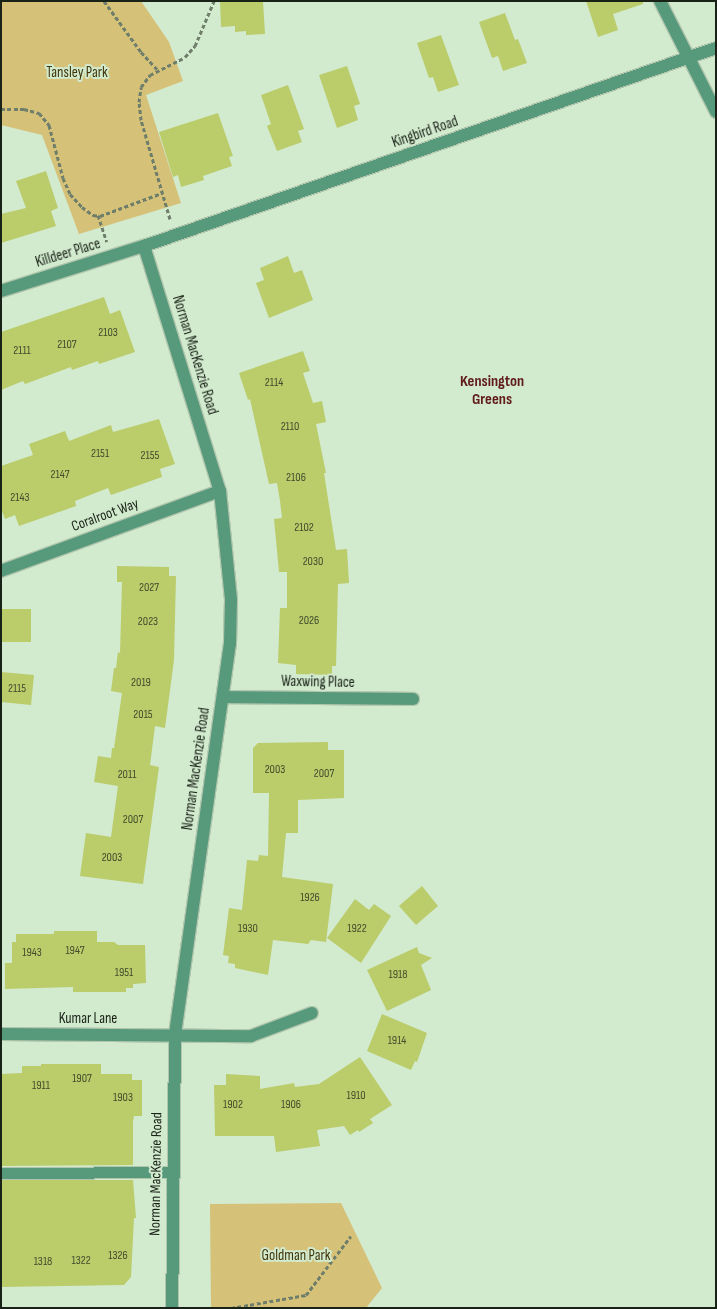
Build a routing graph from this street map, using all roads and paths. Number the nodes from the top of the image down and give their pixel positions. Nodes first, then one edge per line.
1 (104, 1) edge
2 (214, 1) edge
3 (660, 1) edge
4 (716, 48) edge
5 (687, 58) junction
6 (158, 70) junction
7 (1, 110) edge
8 (716, 112) edge
9 (162, 193) junction
10 (98, 215) junction
11 (175, 235) junction
12 (144, 246) junction
13 (112, 257) junction
14 (1, 291) edge
15 (220, 491) junction
16 (1, 571) edge
17 (223, 697) junction
18 (413, 699) dead end
19 (312, 1013) dead end
20 (1, 1034) edge
21 (176, 1036) junction
22 (172, 1172) junction
23 (1, 1173) edge
24 (351, 1236) dead end
25 (172, 1308) edge
26 (232, 1308) edge

1 - 6 path
2 - 6 path
3 - 5 street
4 - 5 street, Kingbird Road
5 - 8 street
5 - 11 street, Kingbird Road
6 - 9 path
7 - 10 path
9 - 10 path
9 - 11 path
10 - 13 path
11 - 12 street, Kingbird Road
12 - 13 street, Killdeer Place
12 - 15 street, Norman MacKenzie Road
13 - 14 street, Killdeer Place
15 - 16 street, Coralroot Way
15 - 17 street, Norman MacKenzie Road
17 - 18 street, Waxwing Place
17 - 21 street, Norman MacKenzie Road
19 - 21 street, Kumar Lane
20 - 21 street, Kumar Lane
21 - 22 street, Norman MacKenzie Road
22 - 23 lane
22 - 25 street, Norman MacKenzie Road
24 - 26 path

